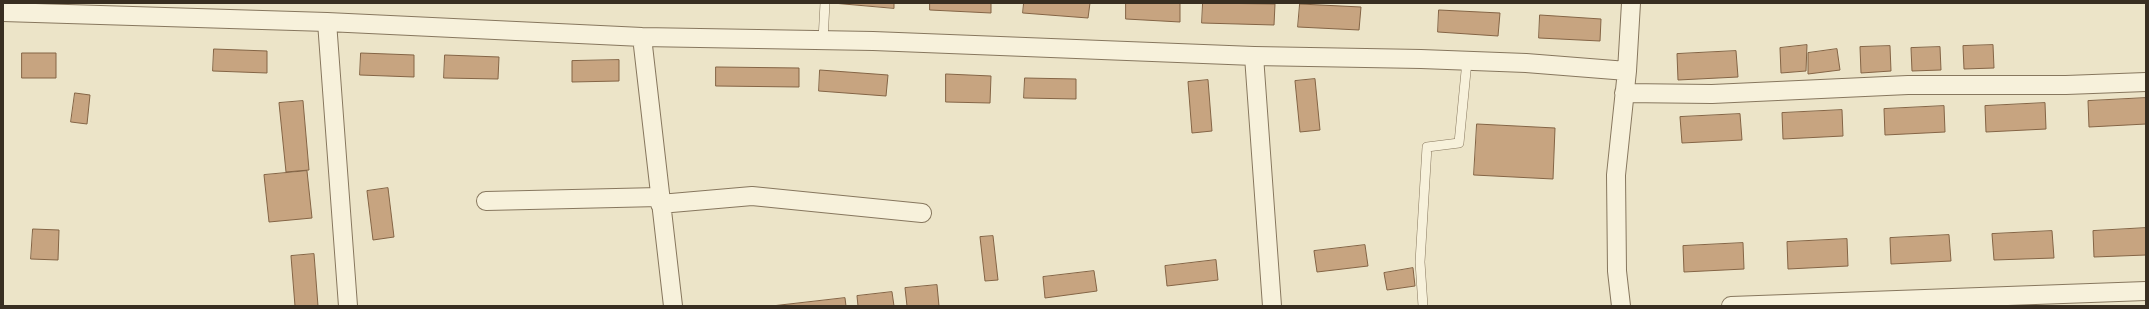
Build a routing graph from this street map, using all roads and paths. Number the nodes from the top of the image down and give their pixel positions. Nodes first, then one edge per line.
1 (825, 3) edge
2 (1631, 3) edge
3 (3, 12) edge
4 (327, 22) junction
5 (642, 37) junction
6 (823, 40) junction
7 (1254, 56) junction
8 (1467, 61) junction
9 (1627, 72) junction
10 (2146, 82) edge
11 (1624, 93) junction
12 (486, 201) dead end
13 (660, 201) junction
14 (922, 213) dead end
15 (2146, 291) edge
16 (1893, 303) edge
17 (1828, 304) edge
18 (348, 306) edge
19 (673, 306) edge
20 (1272, 306) edge
21 (1423, 306) edge
22 (1621, 306) edge
23 (1731, 306) edge

1 - 6 lane
2 - 9 street
3 - 4 street
4 - 5 street
4 - 18 street
5 - 6 street
5 - 13 street
6 - 7 street
7 - 8 street
7 - 20 street
8 - 9 street
8 - 21 lane
9 - 11 street
10 - 11 street
11 - 22 street
12 - 13 street
13 - 14 street
13 - 19 street
15 - 16 street
16 - 17 street
17 - 23 street

